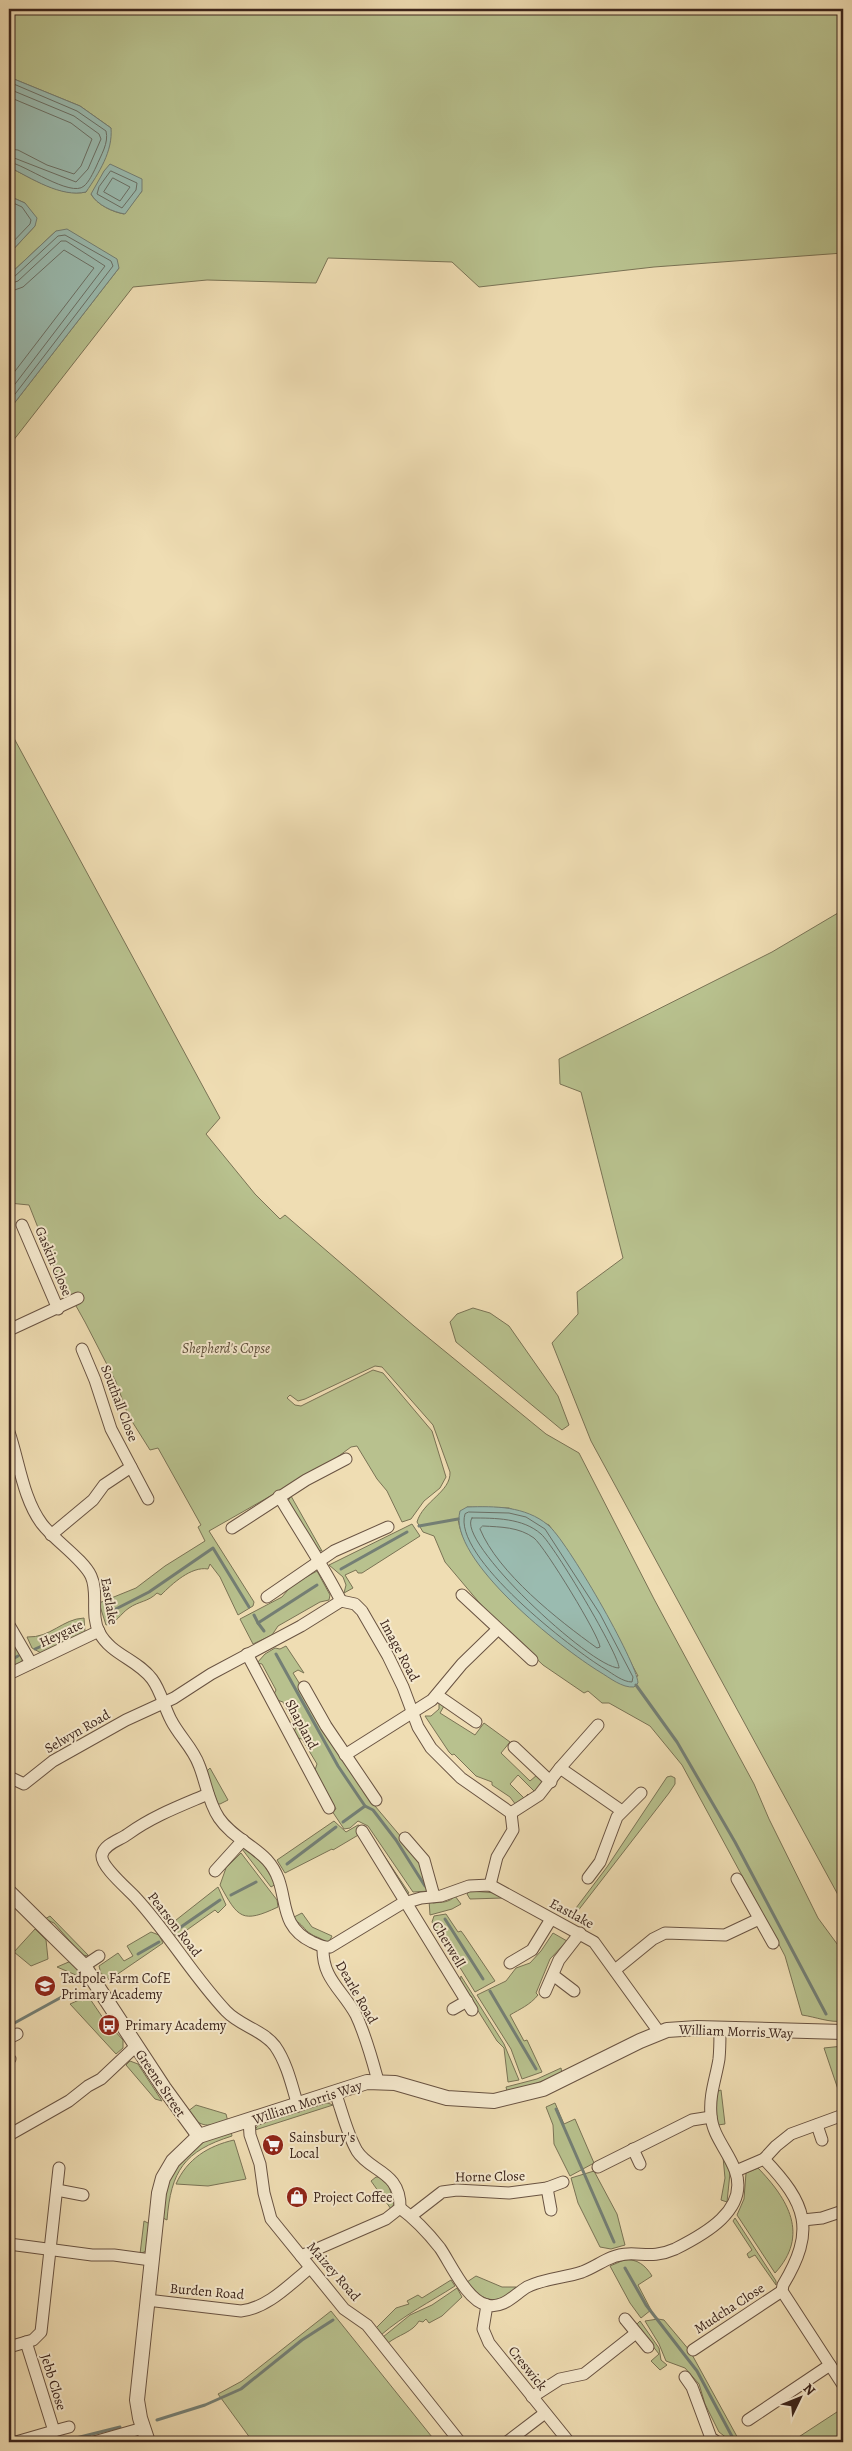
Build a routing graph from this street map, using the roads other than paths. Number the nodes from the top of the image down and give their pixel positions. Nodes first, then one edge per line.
1 (22, 1225) dead end
2 (78, 1298) dead end
3 (58, 1309) junction
4 (9, 1330) edge
5 (82, 1348) dead end
6 (9, 1432) edge
7 (11, 1445) edge
8 (346, 1459) dead end
9 (131, 1467) junction
10 (279, 1496) junction
11 (148, 1499) dead end
12 (388, 1527) dead end
13 (232, 1528) dead end
14 (51, 1535) junction
15 (318, 1563) junction
16 (462, 1595) dead end
17 (267, 1598) dead end
18 (342, 1601) junction
19 (9, 1626) edge
20 (497, 1630) junction
21 (99, 1631) junction
22 (247, 1654) junction
23 (532, 1660) dead end
24 (31, 1663) junction
25 (9, 1674) edge
26 (304, 1687) dead end
27 (437, 1695) junction
28 (163, 1704) junction
29 (413, 1712) junction
30 (476, 1722) dead end
31 (598, 1725) dead end
32 (514, 1746) dead end
33 (345, 1754) junction
34 (560, 1768) junction
35 (9, 1777) edge
36 (551, 1782) junction
37 (641, 1793) dead end
38 (208, 1794) junction
39 (376, 1800) dead end
40 (330, 1808) dead end
41 (622, 1811) junction
42 (511, 1813) junction
43 (362, 1831) dead end
44 (405, 1838) dead end
45 (243, 1840) junction
46 (215, 1871) dead end
47 (588, 1878) dead end
48 (737, 1879) dead end
49 (490, 1885) junction
50 (9, 1892) edge
51 (434, 1896) junction
52 (406, 1902) junction
53 (759, 1919) junction
54 (551, 1920) junction
55 (580, 1933) junction
56 (773, 1943) dead end
57 (323, 1947) junction
58 (99, 1956) dead end
59 (510, 1963) dead end
60 (84, 1966) junction
61 (616, 1970) junction
62 (553, 1975) junction
63 (574, 1991) dead end
64 (545, 1992) dead end
65 (453, 2009) dead end
66 (720, 2029) junction
67 (660, 2032) junction
68 (843, 2032) edge
69 (136, 2046) junction
70 (378, 2081) junction
71 (335, 2092) junction
72 (298, 2106) junction
73 (843, 2115) edge
74 (711, 2117) junction
75 (249, 2120) junction
76 (817, 2125) junction
77 (9, 2135) edge
78 (199, 2136) junction
79 (822, 2140) dead end
80 (633, 2149) junction
81 (764, 2159) junction
82 (640, 2164) dead end
83 (598, 2167) dead end
84 (58, 2168) dead end
85 (736, 2171) junction
86 (563, 2182) dead end
87 (547, 2188) junction
88 (56, 2190) junction
89 (83, 2195) dead end
90 (400, 2208) junction
91 (550, 2210) dead end
92 (843, 2211) edge
93 (411, 2216) junction
94 (803, 2220) junction
95 (9, 2244) edge
96 (51, 2250) junction
97 (301, 2256) junction
98 (152, 2260) junction
99 (310, 2268) junction
100 (782, 2291) junction
101 (147, 2300) junction
102 (487, 2305) junction
103 (625, 2319) dead end
104 (636, 2333) junction
105 (26, 2342) junction
106 (9, 2347) edge
107 (648, 2347) dead end
108 (693, 2350) dead end
109 (830, 2365) junction
110 (685, 2377) dead end
111 (843, 2385) edge
112 (532, 2397) junction
113 (545, 2413) junction
114 (748, 2420) dead end
115 (69, 2427) dead end
116 (143, 2428) junction
117 (54, 2431) junction
118 (711, 2441) edge
119 (16, 2442) edge
120 (94, 2442) edge
121 (148, 2442) edge
122 (460, 2442) edge
123 (506, 2442) edge
124 (568, 2442) edge

1 - 3 street, Gaskin Close
2 - 3 street, Gaskin Close
3 - 4 street, Gaskin Close
5 - 9 street, Southall Close
6 - 7 street, Eastlake
7 - 14 street, Eastlake
8 - 10 street
9 - 11 street, Southall Close
9 - 14 street
10 - 13 street
10 - 15 street
12 - 15 street
14 - 21 street, Eastlake
15 - 17 street
15 - 18 street
16 - 20 street
18 - 22 street
18 - 29 street, Image Road
19 - 24 street
20 - 23 street
20 - 27 street
21 - 24 street, Heygate
21 - 28 street, Eastlake
22 - 28 street
22 - 40 street, Shapland
24 - 25 street, Heygate
26 - 33 street
27 - 29 street
27 - 30 street
28 - 35 street, Selwyn Road
28 - 38 street, Eastlake
29 - 33 street
29 - 42 street, Image Road
31 - 34 street
32 - 36 street
33 - 39 street
34 - 36 street
34 - 41 street
36 - 42 street
37 - 41 street
38 - 45 street, Eastlake
38 - 72 street, Pearson Road
41 - 47 street
42 - 49 street
43 - 52 street
44 - 51 street
45 - 46 street
45 - 57 street, Eastlake
48 - 53 street
49 - 51 street
49 - 54 street, Eastlake
50 - 60 street, Greene Street
51 - 52 street
52 - 57 street
52 - 65 street, Cherwell
53 - 56 street
53 - 61 street
54 - 55 street, Eastlake
54 - 59 street
55 - 61 street, Eastlake
55 - 62 street
57 - 70 street, Dearle Road
58 - 60 street
60 - 69 street, Greene Street
61 - 67 street, Eastlake
62 - 63 street
62 - 64 street
66 - 67 street, William Morris Way
66 - 68 street, William Morris Way
66 - 74 street
67 - 70 street, William Morris Way
69 - 77 street
69 - 78 street, Greene Street
70 - 71 street, William Morris Way
71 - 72 street, William Morris Way
71 - 90 street
72 - 75 street, William Morris Way
73 - 76 street
74 - 80 street
74 - 85 street
75 - 78 street, William Morris Way
75 - 97 street, Maizey Road
76 - 79 street
76 - 81 street
78 - 98 street, William Morris Way
80 - 82 street
80 - 83 street
81 - 85 street
81 - 94 street
84 - 88 street
85 - 102 street
86 - 87 street, Horne Close
87 - 91 street
87 - 93 street, Horne Close
88 - 89 street
88 - 96 street
90 - 93 street
90 - 97 street
92 - 94 street
93 - 102 street
94 - 100 street
95 - 96 street
96 - 98 street
96 - 105 street
97 - 99 street, Maizey Road
98 - 101 street, William Morris Way
99 - 101 street, Burden Road
99 - 122 street, Maizey Road
100 - 108 street, Mudcha Close
100 - 109 street
101 - 116 street, William Morris Way
102 - 112 street, Creswick
103 - 104 street
104 - 107 street
104 - 112 street
105 - 106 street
105 - 117 street, Jebb Close
109 - 111 street
109 - 114 street
110 - 118 street
112 - 113 street, Creswick
113 - 123 street
113 - 124 street, Creswick
115 - 117 street, Jebb Close
116 - 120 street
116 - 121 street, William Morris Way
117 - 119 street, Jebb Close

